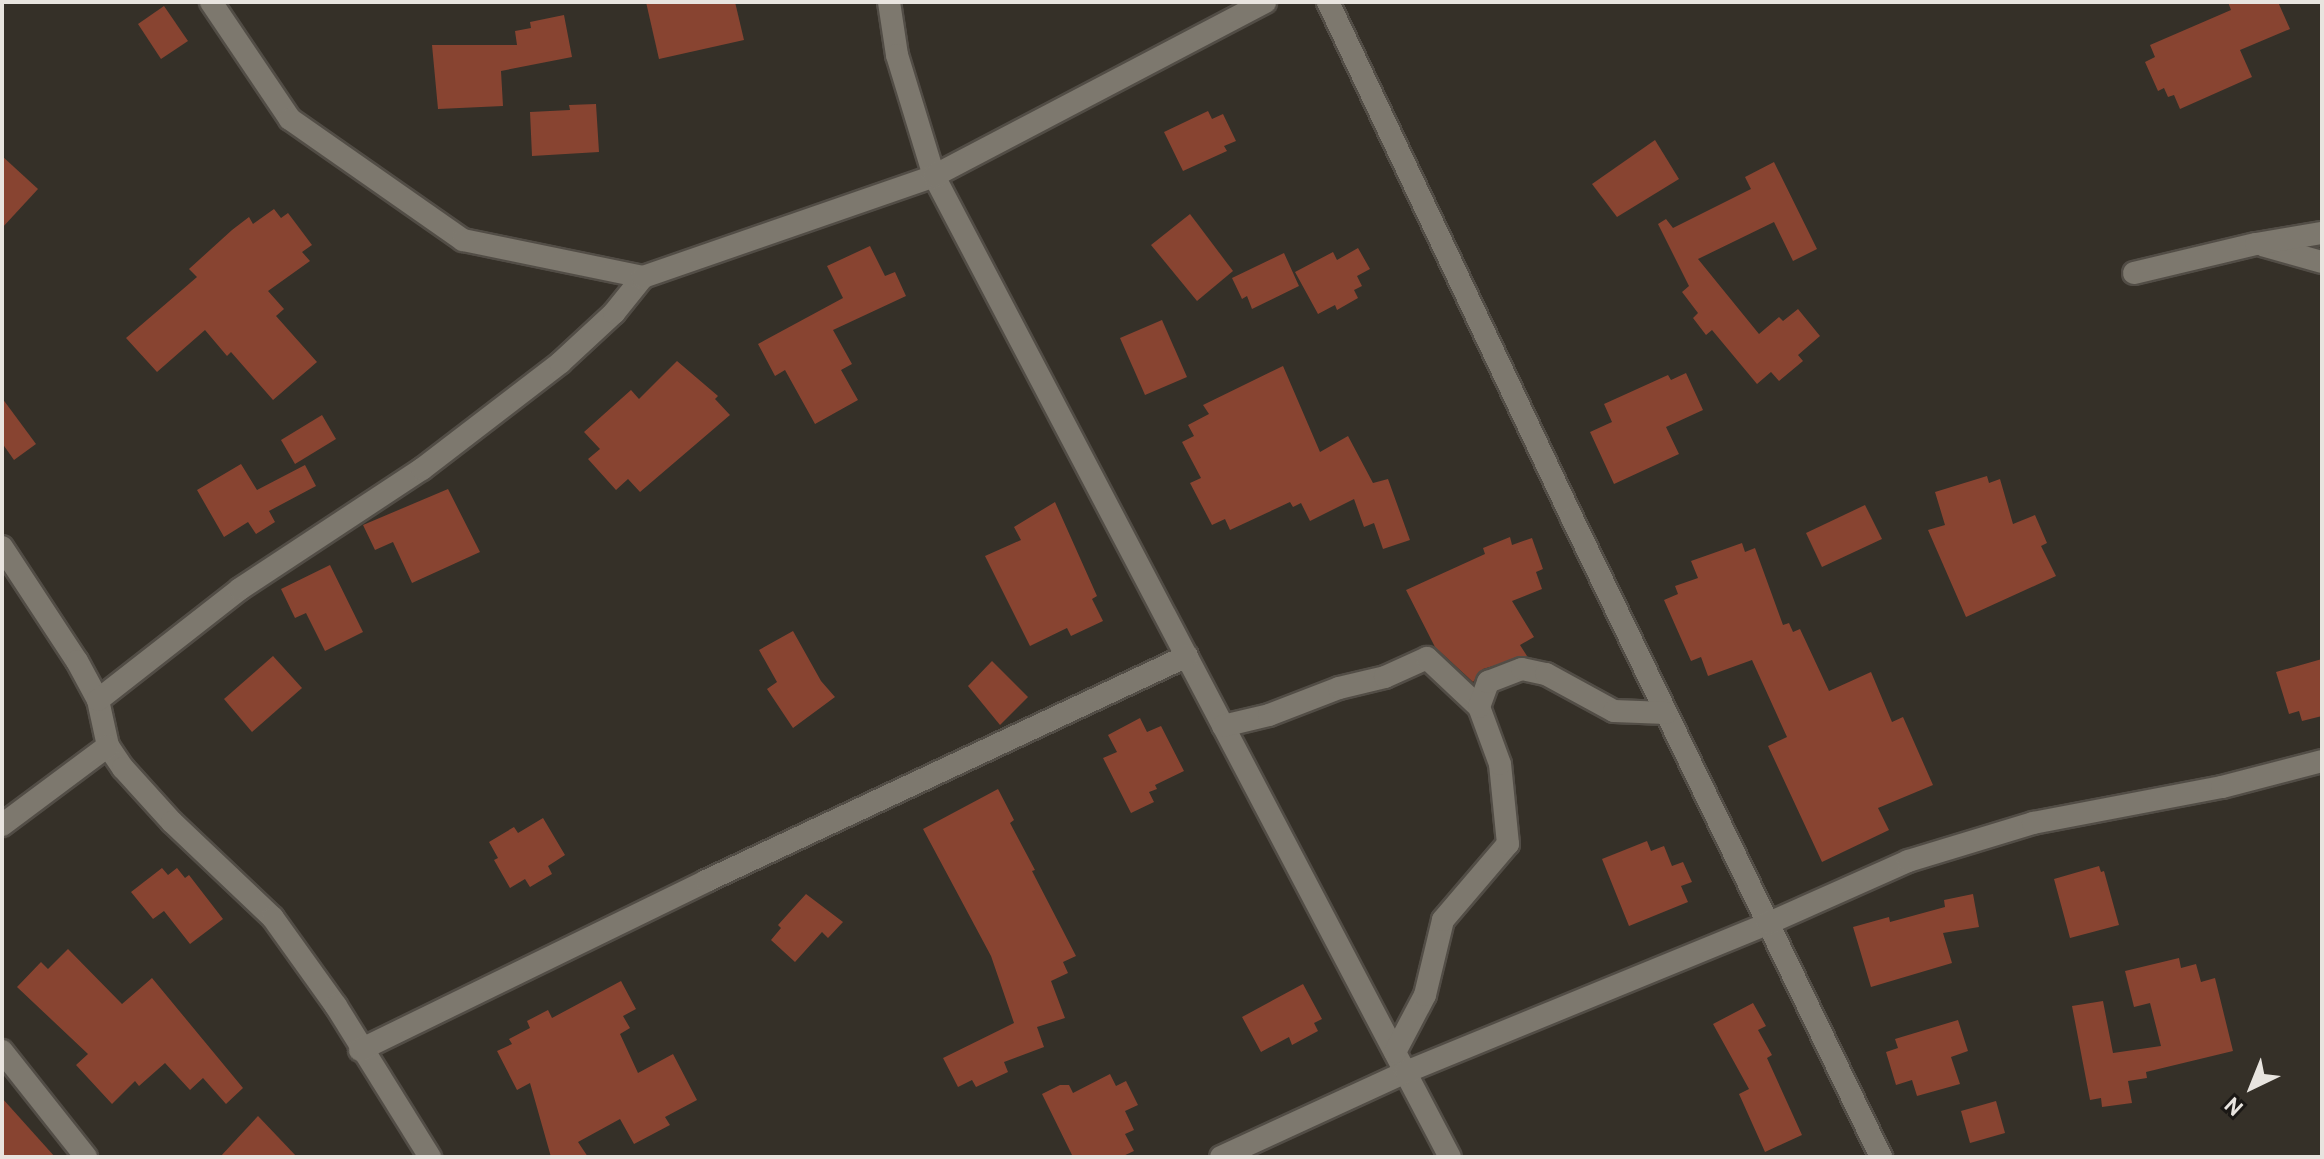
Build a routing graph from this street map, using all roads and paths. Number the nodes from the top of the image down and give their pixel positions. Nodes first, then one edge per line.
1 (211, 2) edge
2 (889, 2) edge
3 (1265, 2) edge
4 (1328, 2) edge
5 (934, 176) junction
6 (2322, 233) edge
7 (2256, 244) junction
8 (2322, 262) edge
9 (2134, 273) dead end
10 (643, 277) junction
11 (2, 547) edge
12 (1187, 656) junction
13 (98, 700) junction
14 (1479, 707) junction
15 (1666, 713) junction
16 (1223, 726) junction
17 (108, 746) junction
18 (2322, 761) edge
19 (2, 825) edge
20 (1769, 923) junction
21 (360, 1050) junction
22 (2, 1051) edge
23 (1395, 1052) junction
24 (1406, 1072) junction
25 (86, 1157) edge
26 (430, 1157) edge
27 (1221, 1157) edge
28 (1450, 1157) edge
29 (1881, 1157) edge

1 - 10 street
2 - 5 street
3 - 5 street
4 - 15 street
5 - 10 street
5 - 12 street
6 - 7 street
7 - 8 street
7 - 9 street
10 - 13 street
11 - 13 street
12 - 16 street
12 - 21 street
13 - 17 street
14 - 15 street
14 - 16 street
14 - 23 street
15 - 20 street
16 - 23 street
17 - 19 street
17 - 21 street
18 - 20 street
20 - 24 street
20 - 29 street
21 - 26 street
22 - 25 street
23 - 24 street
24 - 27 street
24 - 28 street

